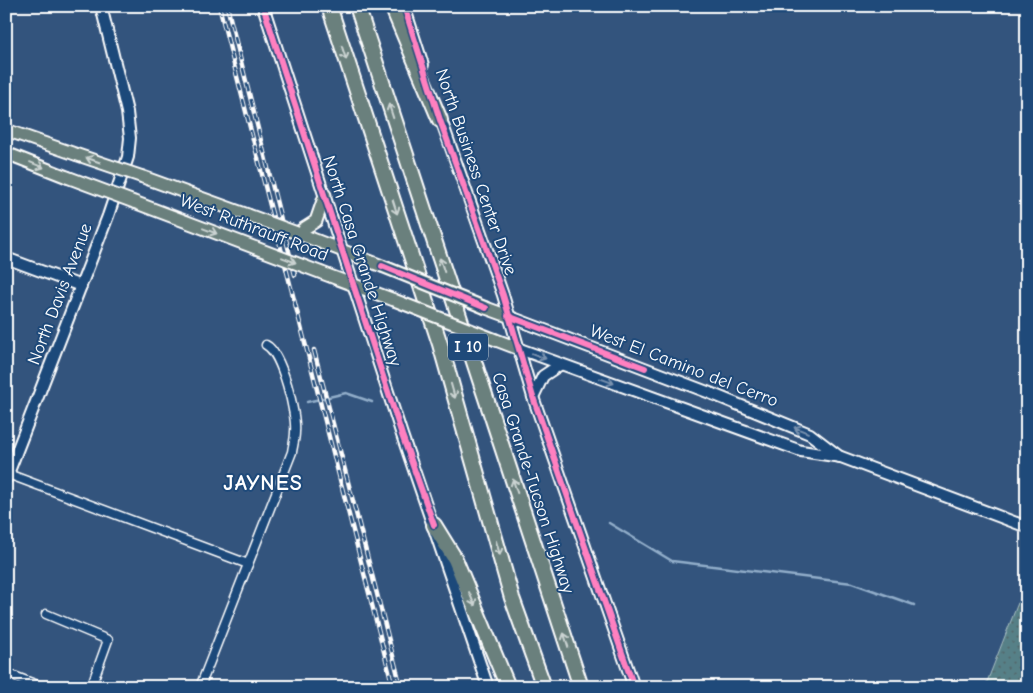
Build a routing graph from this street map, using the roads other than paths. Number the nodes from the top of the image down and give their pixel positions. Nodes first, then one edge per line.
1 (101, 6) edge
2 (264, 6) edge
3 (329, 6) edge
4 (358, 6) edge
5 (392, 6) edge
6 (404, 6) edge
7 (440, 120) junction
8 (6, 130) edge
9 (6, 153) edge
10 (325, 195) junction
11 (303, 233) junction
12 (344, 250) junction
13 (6, 258) edge
14 (354, 285) junction
15 (81, 286) junction
16 (508, 316) junction
17 (266, 345) dead end
18 (517, 348) junction
19 (561, 364) junction
20 (533, 397) junction
21 (841, 457) junction
22 (7, 476) edge
23 (434, 525) junction
24 (1027, 527) edge
25 (248, 564) junction
26 (46, 614) dead end
27 (6, 673) edge
28 (42, 687) edge
29 (91, 687) edge
30 (200, 687) edge
31 (488, 687) edge
32 (508, 687) edge
33 (544, 687) edge
34 (581, 687) edge
35 (634, 687) edge

1 - 15 main road, North Davis Avenue
2 - 10 main road, North Casa Grande Highway
3 -> 33 highway, I 10
34 -> 4 highway, Casa Grande-Tucson Highway / I 10
5 - 7 highway
6 - 7 main road, North Business Center Drive
7 - 16 main road, North Business Center Drive
11 -> 8 main road, West Ruthrauff Road, bridge
9 -> 14 main road, West Ruthrauff Road, bridge
10 - 11 main road
10 - 12 main road, North Casa Grande Highway
11 - 12 main road, West Ruthrauff Road
12 - 14 main road, North Casa Grande Highway
12 - 16 main road, West Ruthrauff Road, bridge
13 - 15 main road
14 - 18 main road, West Ruthrauff Road, bridge
14 - 23 main road, North Casa Grande Highway
15 - 22 main road, North Davis Avenue
16 - 18 main road, North Business Center Drive
21 -> 16 main road, West El Camino del Cerro
17 - 25 street
18 -> 19 main road, West El Camino del Cerro
18 - 20 main road
19 - 20 main road
19 -> 21 main road, West El Camino del Cerro
20 - 35 main road
21 - 24 main road, West El Camino del Cerro
22 - 25 street
23 - 31 main road, North Casa Grande Highway
23 -> 32 highway
25 - 30 street
26 - 29 street
27 - 28 street

